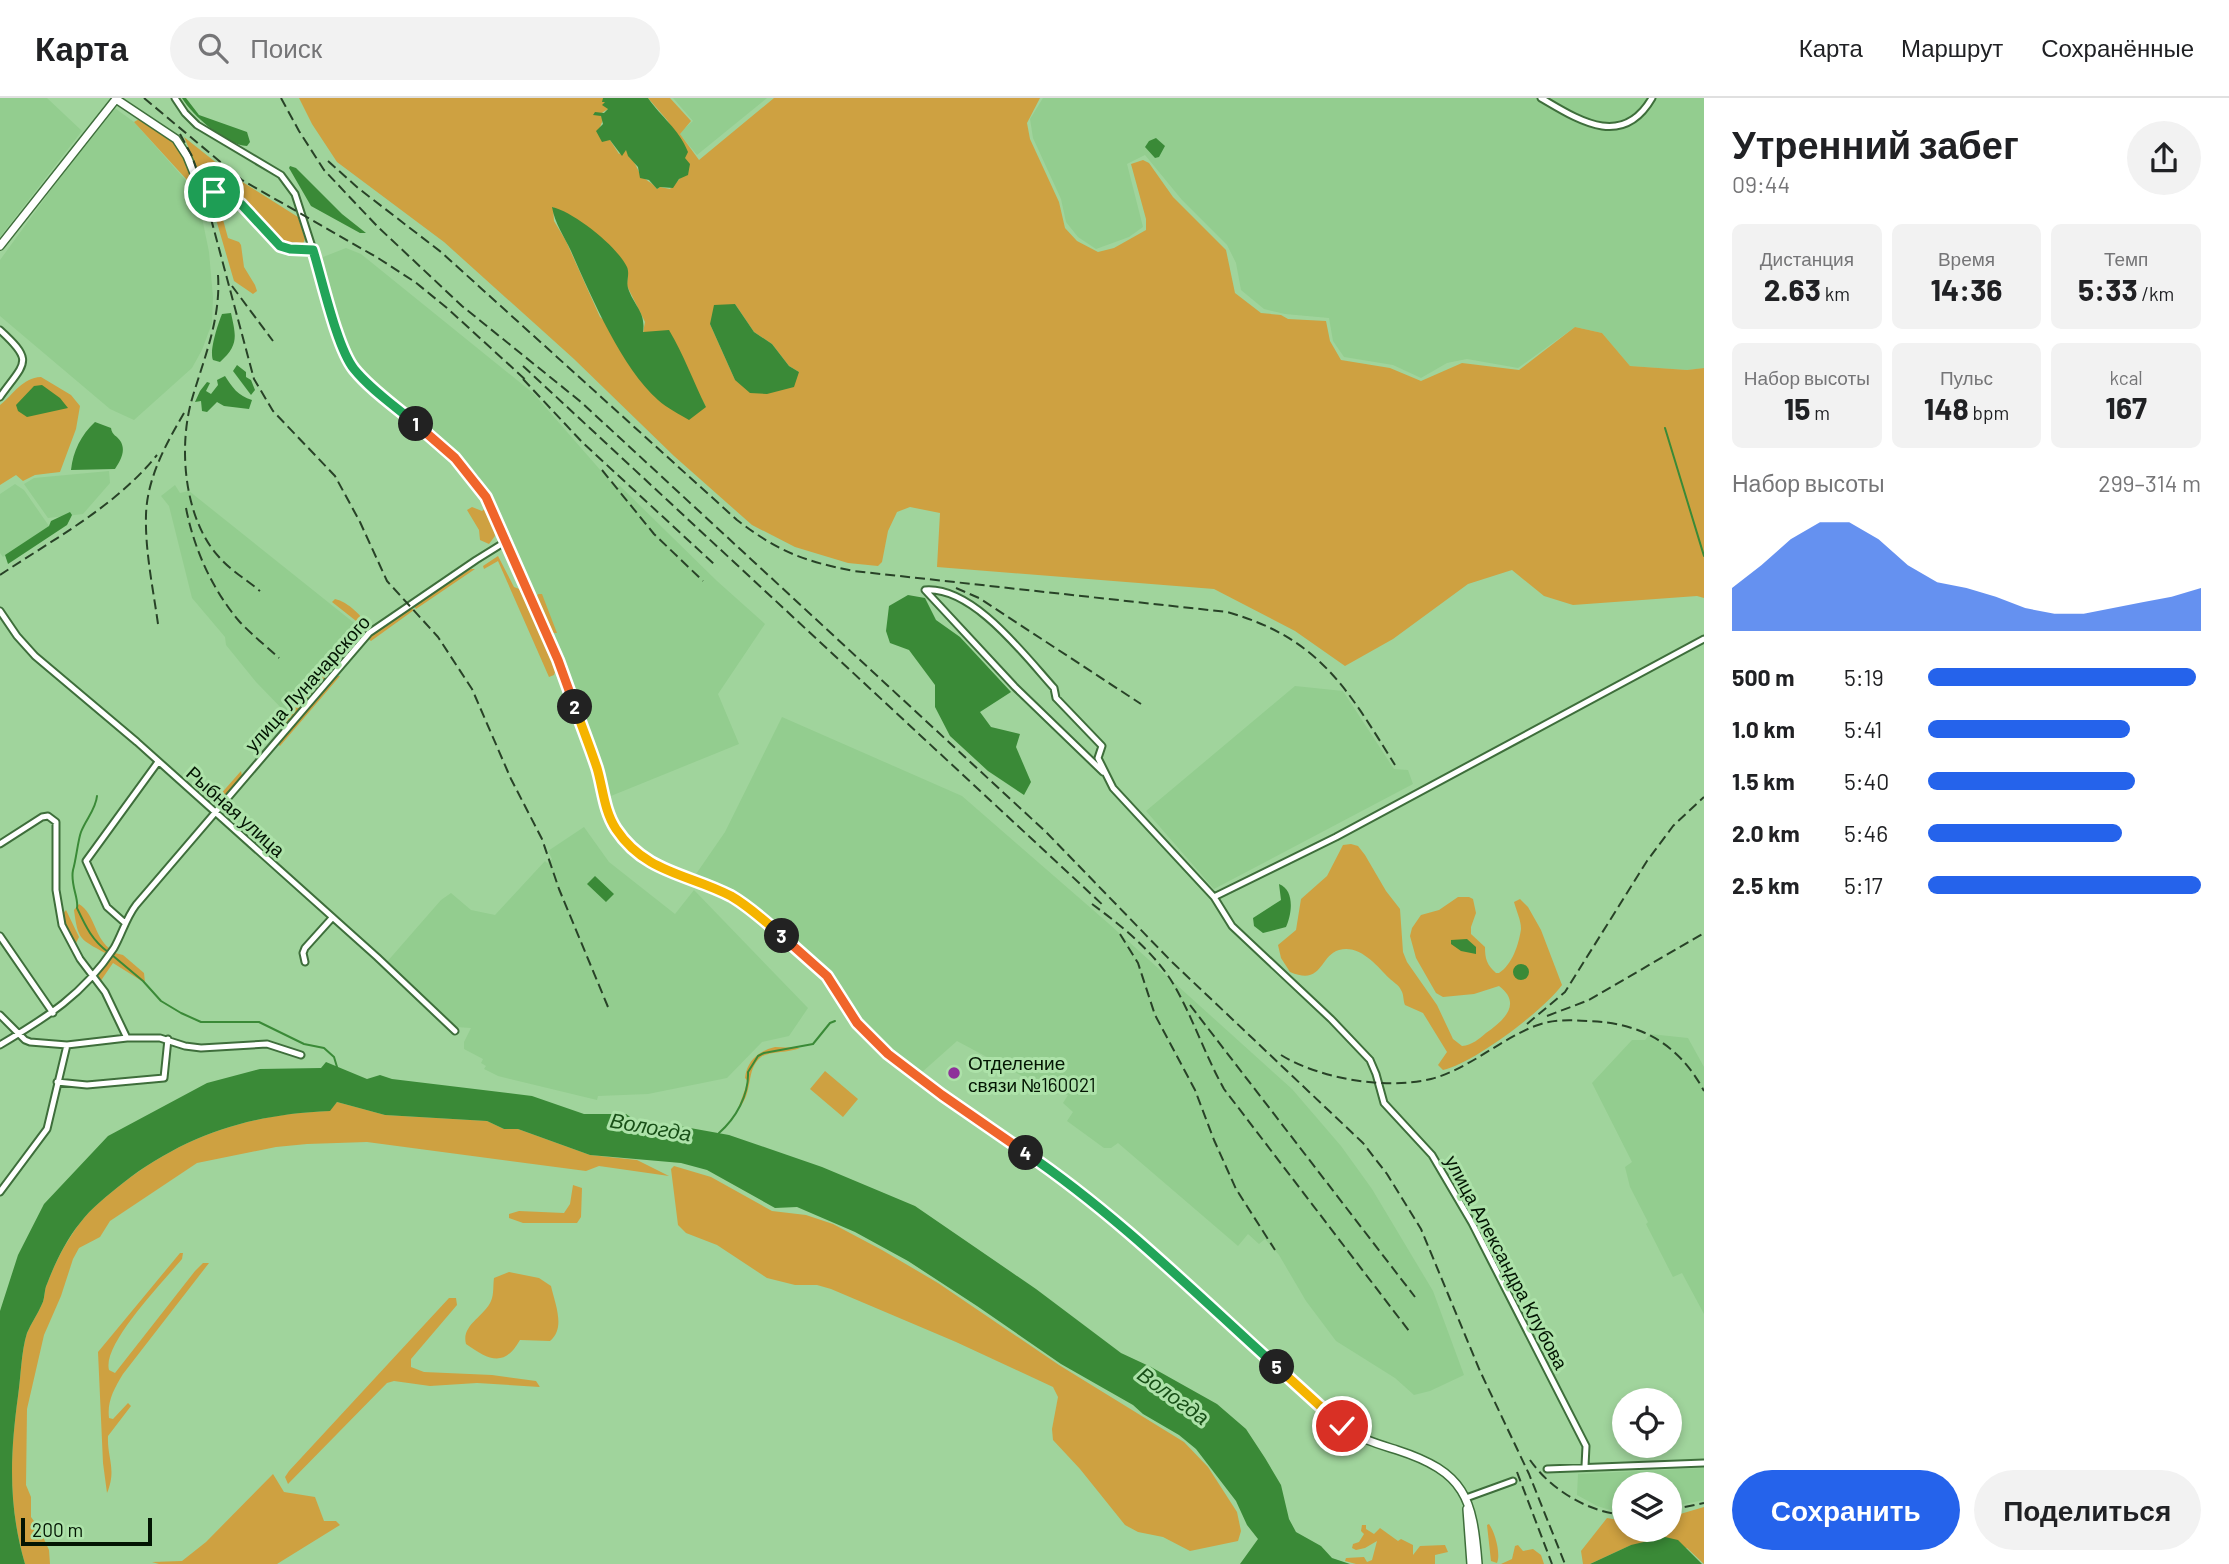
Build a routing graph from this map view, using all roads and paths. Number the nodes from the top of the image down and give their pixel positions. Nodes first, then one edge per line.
1 (176, 98) edge
2 (1541, 98) edge
3 (1651, 98) edge
4 (116, 99) edge
5 (0, 246) edge
6 (313, 250) junction
7 (0, 330) edge
8 (0, 397) edge
9 (505, 542) junction
10 (0, 611) edge
11 (1704, 639) edge
12 (158, 762) junction
13 (1103, 772) junction
14 (216, 813) junction
15 (0, 844) edge
16 (1214, 897) junction
17 (332, 918) junction
18 (125, 923) junction
19 (0, 936) edge
20 (304, 961) dead end
21 (91, 975) junction
22 (53, 1013) junction
23 (0, 1015) edge
24 (455, 1031) dead end
25 (19, 1034) junction
26 (127, 1038) junction
27 (168, 1039) junction
28 (0, 1045) edge
29 (67, 1045) junction
30 (301, 1055) dead end
31 (57, 1082) junction
32 (0, 1192) edge
33 (1704, 1463) edge
34 (1585, 1466) junction
35 (1547, 1469) dead end
36 (1513, 1481) dead end
37 (1466, 1498) junction
38 (1471, 1564) edge
39 (1479, 1564) edge

1 - 6 street
2 - 3 street
4 - 5 main road
4 - 6 main road
6 - 9 main road
7 - 8 street
9 - 14 street, улица Луначарского
9 - 37 main road
10 - 12 street, Рыбная улица
11 - 16 street
12 - 14 street, Рыбная улица
12 - 18 street
13 - 13 street, улица Александра Клубова
13 - 16 street, улица Александра Клубова
14 - 17 street, Рыбная улица
14 - 18 street, улица Луначарского
15 - 21 street
16 - 34 street, улица Александра Клубова
17 - 20 street
17 - 24 street, Рыбная улица
18 - 21 street, улица Луначарского
19 - 22 street
21 - 22 street, улица Луначарского
21 - 26 street
22 - 25 street, улица Луначарского
23 - 25 street
25 - 28 street, улица Луначарского
25 - 29 street
26 - 27 street
26 - 29 street
27 - 30 street
27 - 31 street
29 - 31 street
31 - 32 street
33 - 34 street
34 - 35 street
36 - 37 street
37 - 38 main road
37 - 39 main road

